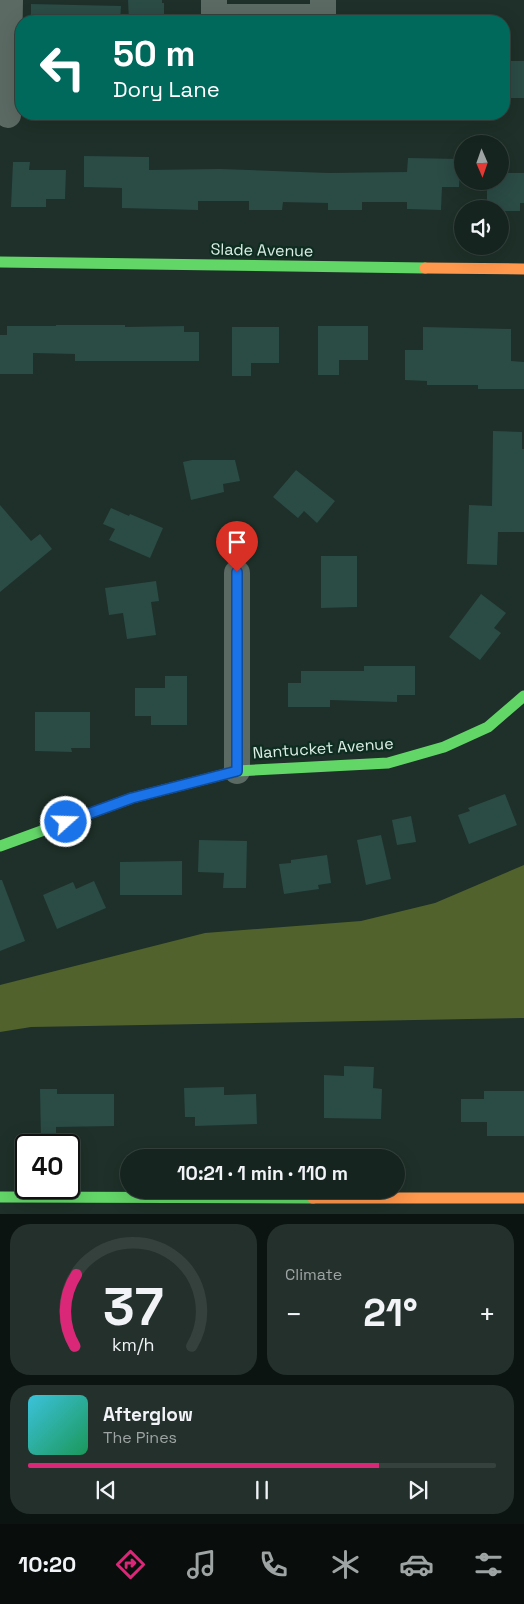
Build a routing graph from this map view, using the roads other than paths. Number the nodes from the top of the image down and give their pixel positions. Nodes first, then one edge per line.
1 (10, 0) edge
2 (214, 0) edge
3 (323, 0) edge
4 (214, 15) edge
5 (323, 15) edge
6 (8, 115) dead end
7 (0, 262) edge
8 (524, 269) edge
9 (237, 572) dead end
10 (524, 696) edge
11 (237, 771) junction
12 (0, 846) edge
13 (0, 1197) edge
14 (515, 1203) edge
15 (102, 1206) edge

1 - 6 street
2 - 4 street
3 - 5 street
7 - 8 street, Slade Avenue
9 - 11 street
10 - 11 street, Nantucket Avenue
11 - 12 street, Nantucket Avenue
13 - 15 street
14 - 15 street

